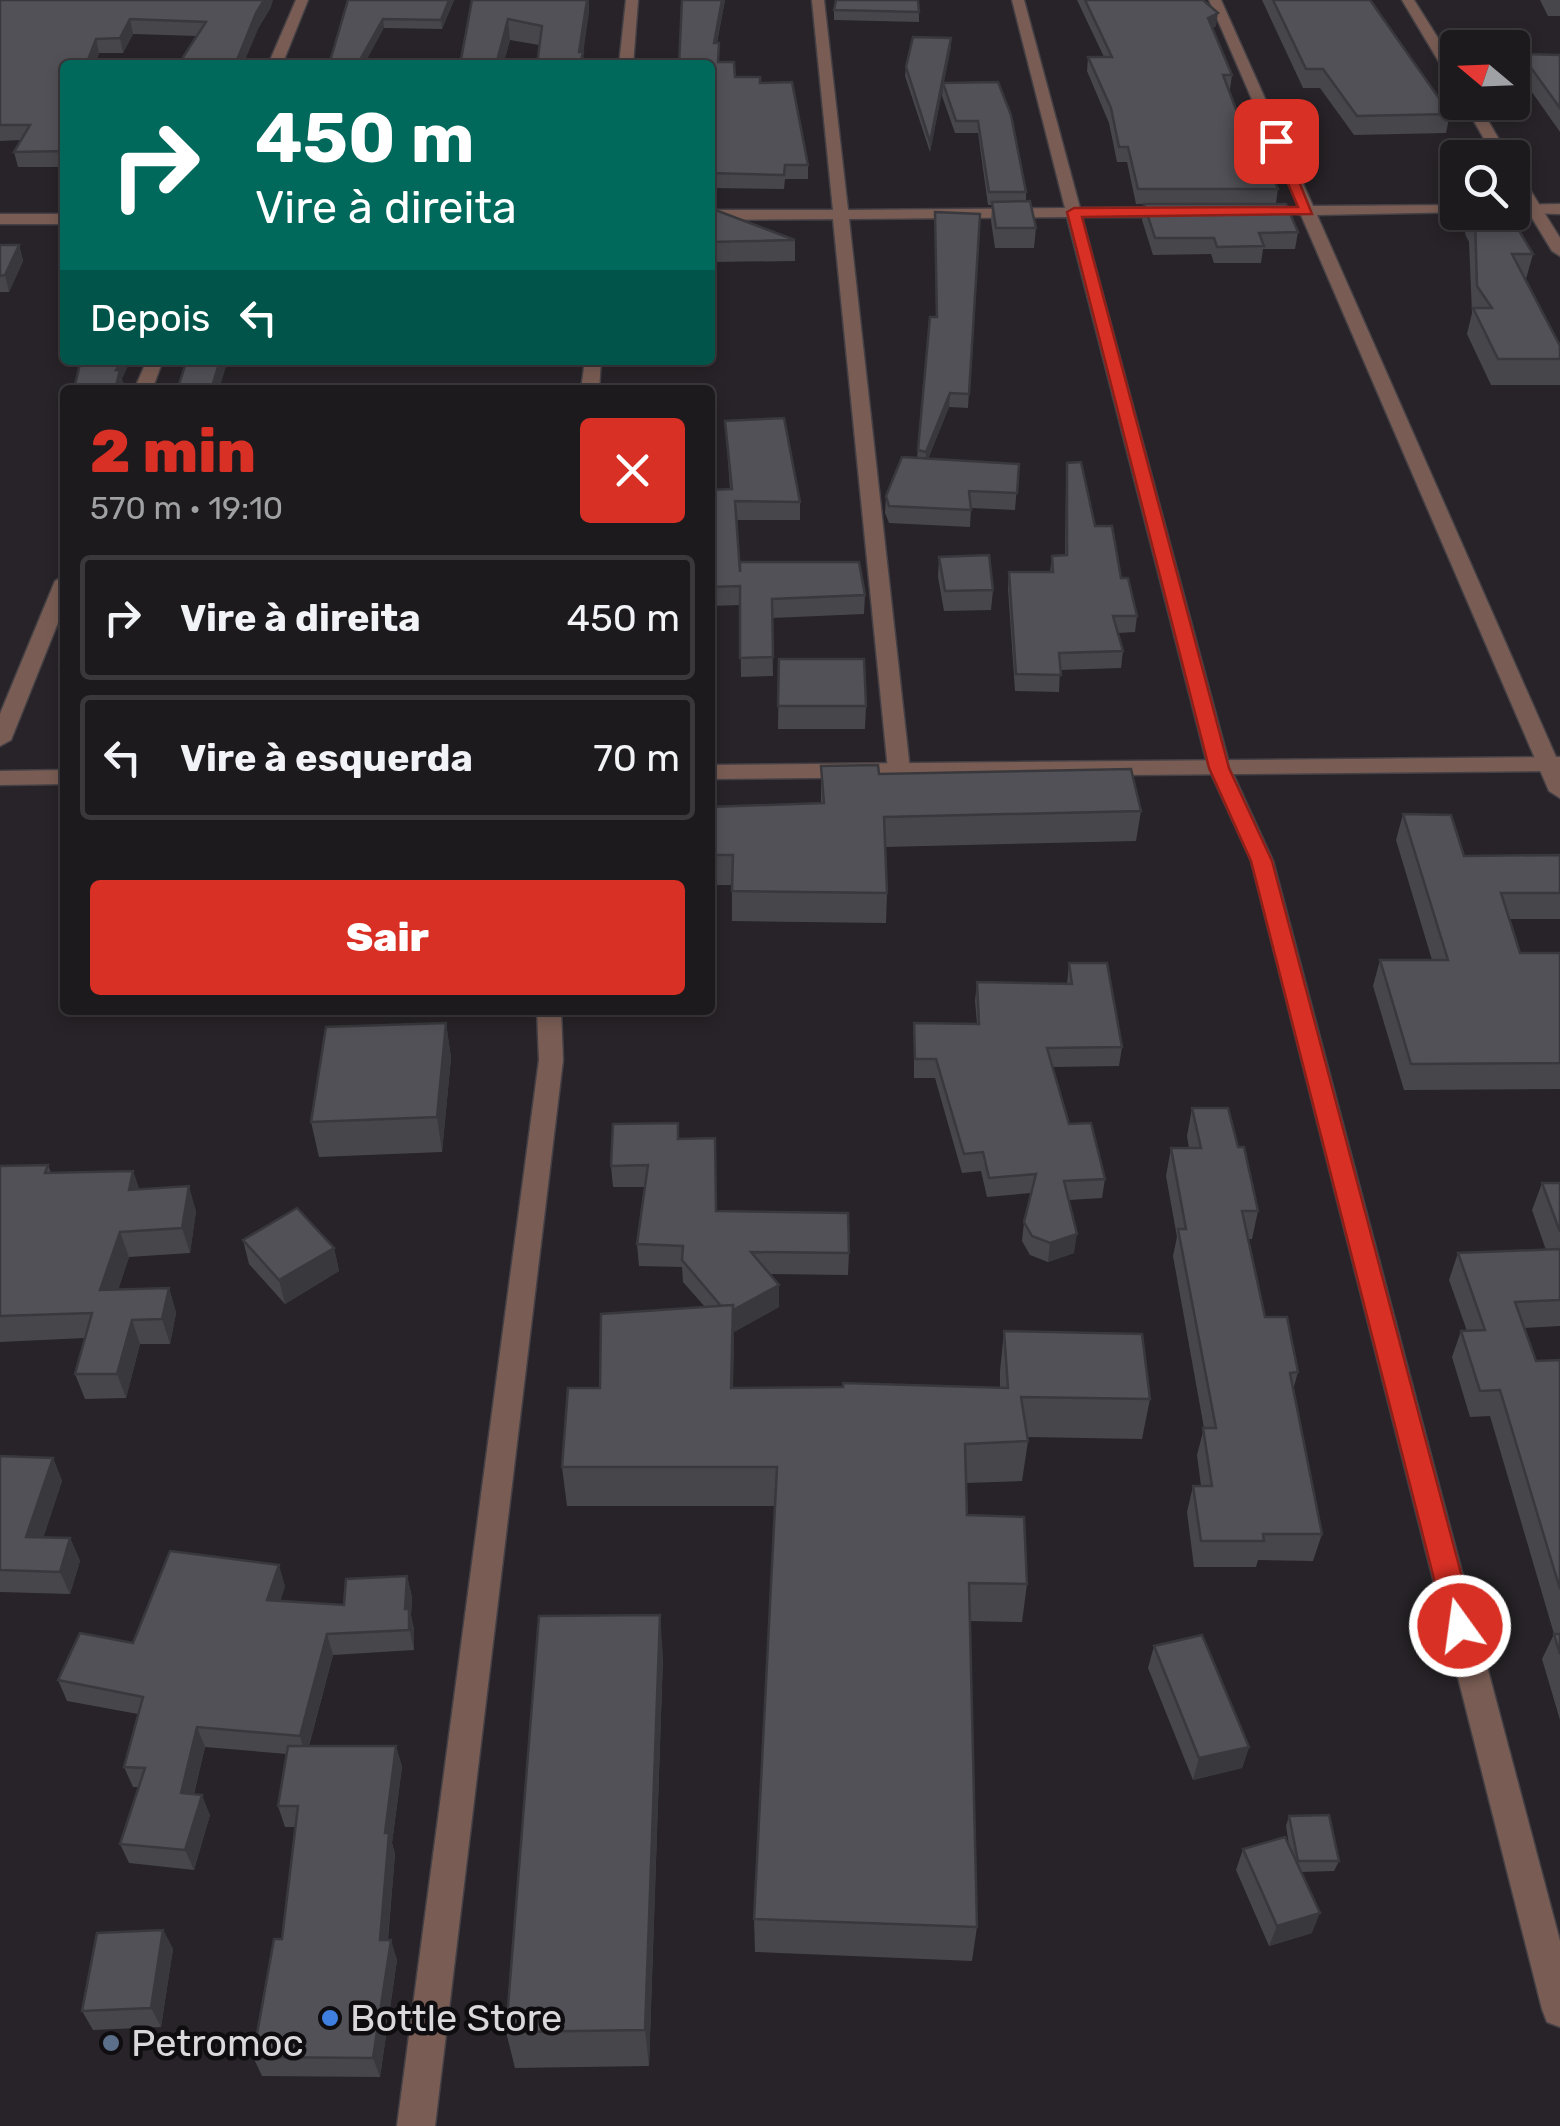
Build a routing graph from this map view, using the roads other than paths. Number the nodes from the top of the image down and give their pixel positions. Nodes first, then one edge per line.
1 (302, 0) edge
2 (632, 0) edge
3 (818, 0) edge
4 (1018, 0) edge
5 (1215, 0) edge
6 (1408, 0) edge
7 (1440, 52) edge
8 (278, 60) edge
9 (626, 60) edge
10 (1530, 202) edge
11 (1440, 210) edge
12 (1530, 210) edge
13 (1535, 210) junction
14 (1560, 210) edge
15 (1307, 211) junction
16 (1074, 212) junction
17 (1190, 212) edge
18 (1268, 212) edge
19 (841, 214) junction
20 (715, 215) edge
21 (60, 219) edge
22 (0, 220) edge
23 (1560, 251) edge
24 (60, 593) edge
25 (0, 740) edge
26 (1554, 764) edge
27 (1219, 768) junction
28 (899, 770) junction
29 (715, 772) edge
30 (0, 778) edge
31 (60, 778) edge
32 (1560, 791) edge
33 (549, 1015) edge
34 (1560, 2009) edge
35 (416, 2126) edge

1 - 8 street
2 - 9 street
3 - 19 street
4 - 16 street
5 - 15 street
6 - 7 street
10 - 13 street
11 - 15 street
12 - 13 street
13 - 14 street
13 - 23 street
15 - 18 street
15 - 26 street
16 - 17 street
16 - 19 street
16 - 27 street
19 - 20 street
19 - 28 street
21 - 22 street
24 - 25 street
26 - 27 street
26 - 32 street
27 - 28 street
27 - 34 street
28 - 29 street
30 - 31 street
33 - 35 street

